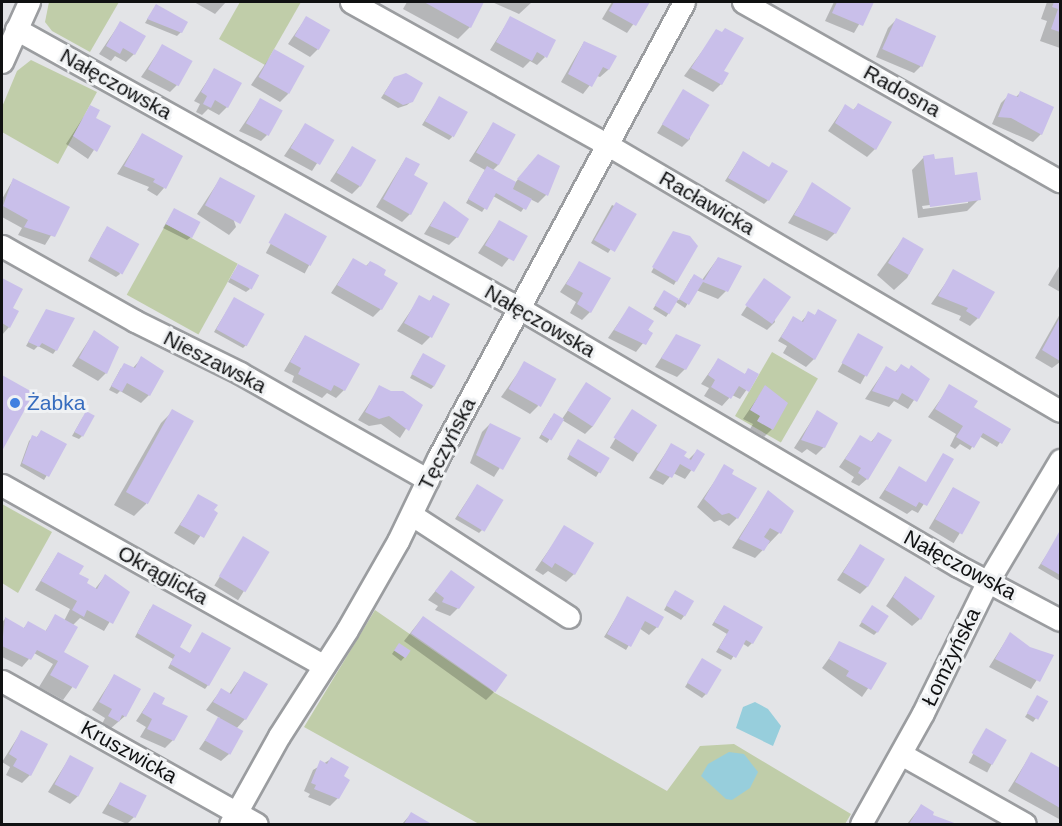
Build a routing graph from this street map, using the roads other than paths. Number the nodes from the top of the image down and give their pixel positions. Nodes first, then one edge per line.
1 (29, 2) edge
2 (351, 2) edge
3 (684, 2) edge
4 (742, 2) edge
5 (16, 29) junction
6 (2, 62) edge
7 (608, 145) junction
8 (1060, 181) edge
9 (2, 246) edge
10 (519, 308) junction
11 (1060, 411) edge
12 (1060, 460) edge
13 (428, 480) junction
14 (2, 485) edge
15 (412, 515) junction
16 (988, 581) junction
17 (569, 617) dead end
18 (1060, 620) edge
19 (324, 666) junction
20 (2, 681) edge
21 (902, 754) junction
22 (234, 819) edge
23 (257, 825) edge
24 (861, 825) edge
25 (1025, 825) edge

1 - 5 street
2 - 7 street, Racławicka
3 - 7 street, Tęczyńska
4 - 8 street, Radosna
5 - 6 street
5 - 10 street, Nałęczowska
7 - 10 street, Tęczyńska
7 - 11 street, Racławicka
9 - 13 street, Nieszawska
10 - 13 street, Tęczyńska
10 - 16 street, Nałęczowska
12 - 16 street, Łomżyńska
13 - 15 street, Tęczyńska
14 - 19 street, Okrąglicka
15 - 17 street
15 - 19 street, Tęczyńska
16 - 18 street, Nałęczowska
16 - 21 street, Łomżyńska
19 - 22 street, Tęczyńska
20 - 22 street, Kruszwicka
21 - 24 street, Łomżyńska
21 - 25 street
22 - 23 street, Kruszwicka

